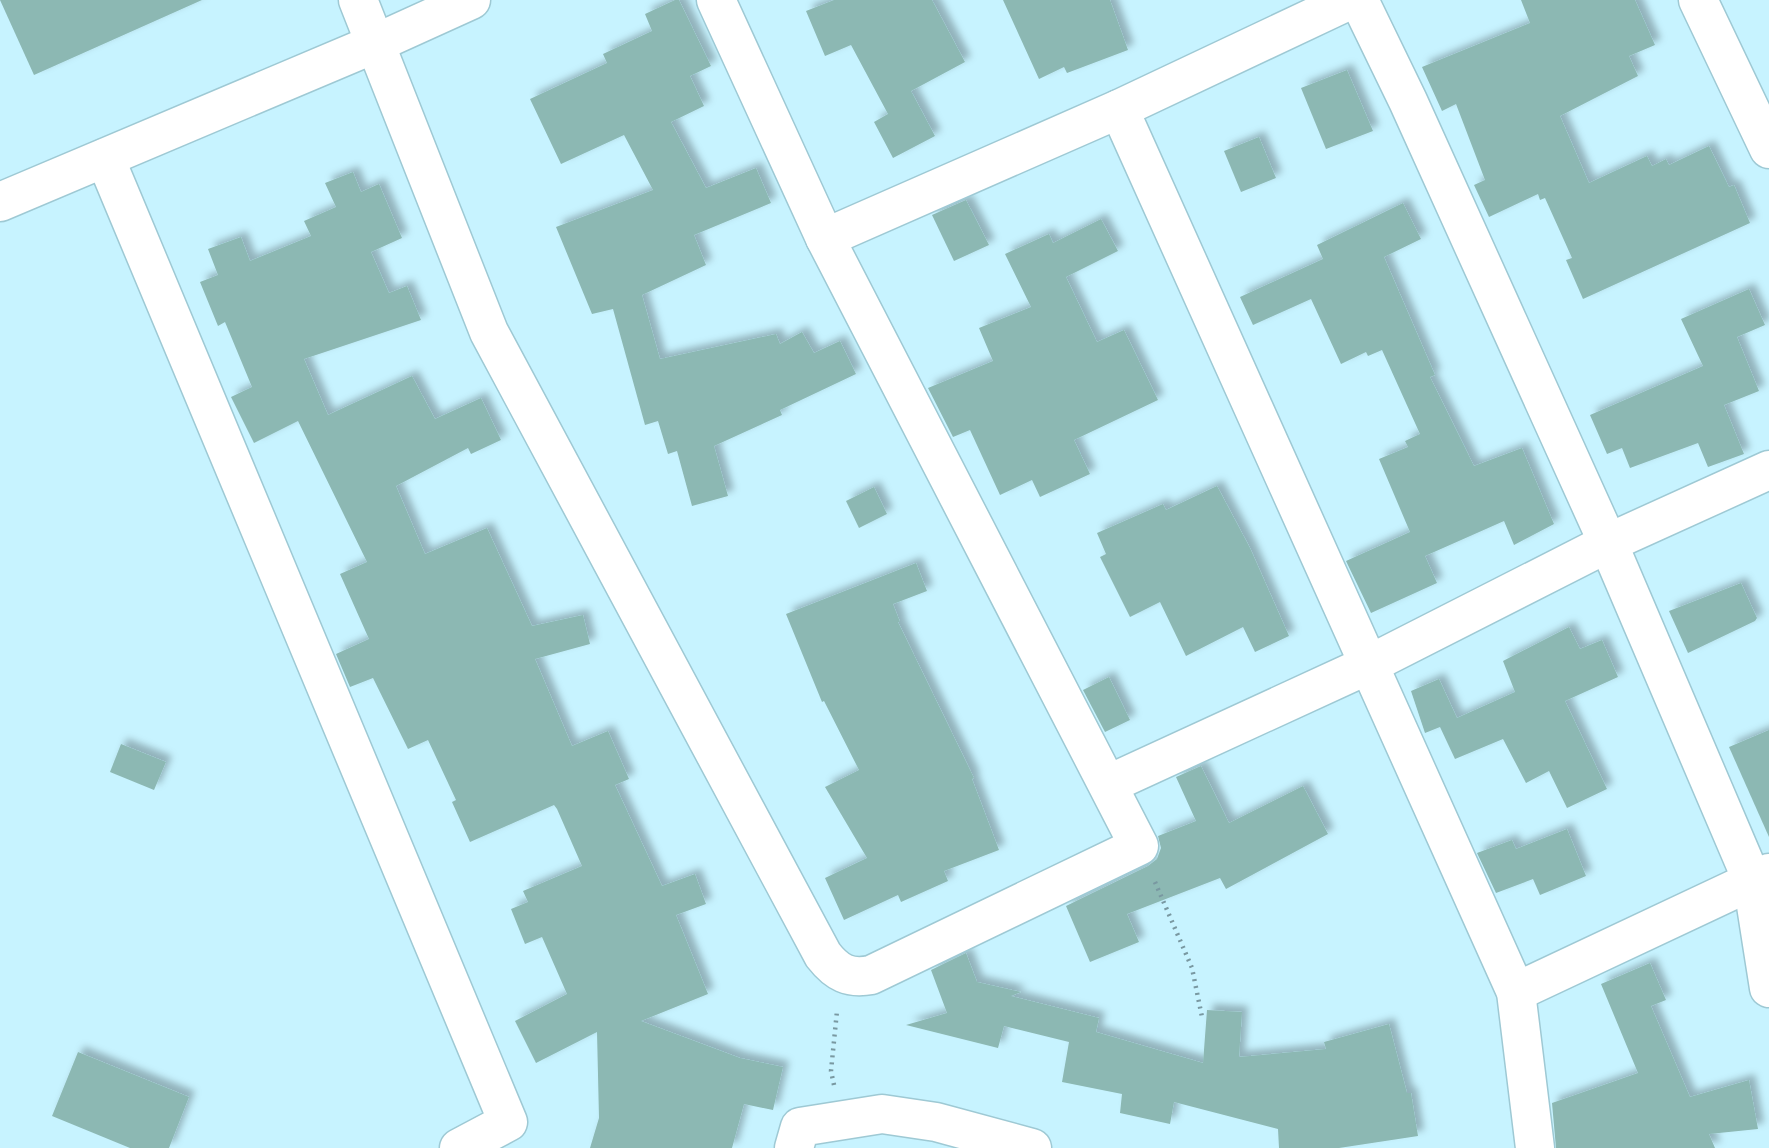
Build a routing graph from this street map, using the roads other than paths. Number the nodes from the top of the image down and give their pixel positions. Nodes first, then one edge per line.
1 (358, 0) edge
2 (471, 0) edge
3 (716, 0) edge
4 (1350, 0) edge
5 (1359, 0) edge
6 (1698, 0) edge
7 (374, 44) junction
8 (1119, 109) junction
9 (1769, 149) edge
10 (105, 158) junction
11 (0, 201) edge
12 (825, 238) junction
13 (1769, 470) edge
14 (1608, 543) junction
15 (1370, 664) junction
16 (1109, 784) junction
17 (1761, 877) edge
18 (1769, 988) edge
19 (1516, 992) junction
20 (515, 1135) edge
21 (797, 1138) edge
22 (459, 1148) edge
23 (1032, 1148) edge
24 (1535, 1148) edge

1 - 7 street
2 - 7 street
3 - 12 street
4 - 8 street
5 - 14 street
6 - 9 street
7 - 10 street
7 - 16 street
8 - 12 street
8 - 15 street
10 - 11 street
10 - 20 street
12 - 16 street
13 - 14 street
14 - 15 street
14 - 17 street
15 - 16 street
15 - 19 street
17 - 18 street
17 - 19 street
19 - 24 street
20 - 22 street
21 - 23 street

